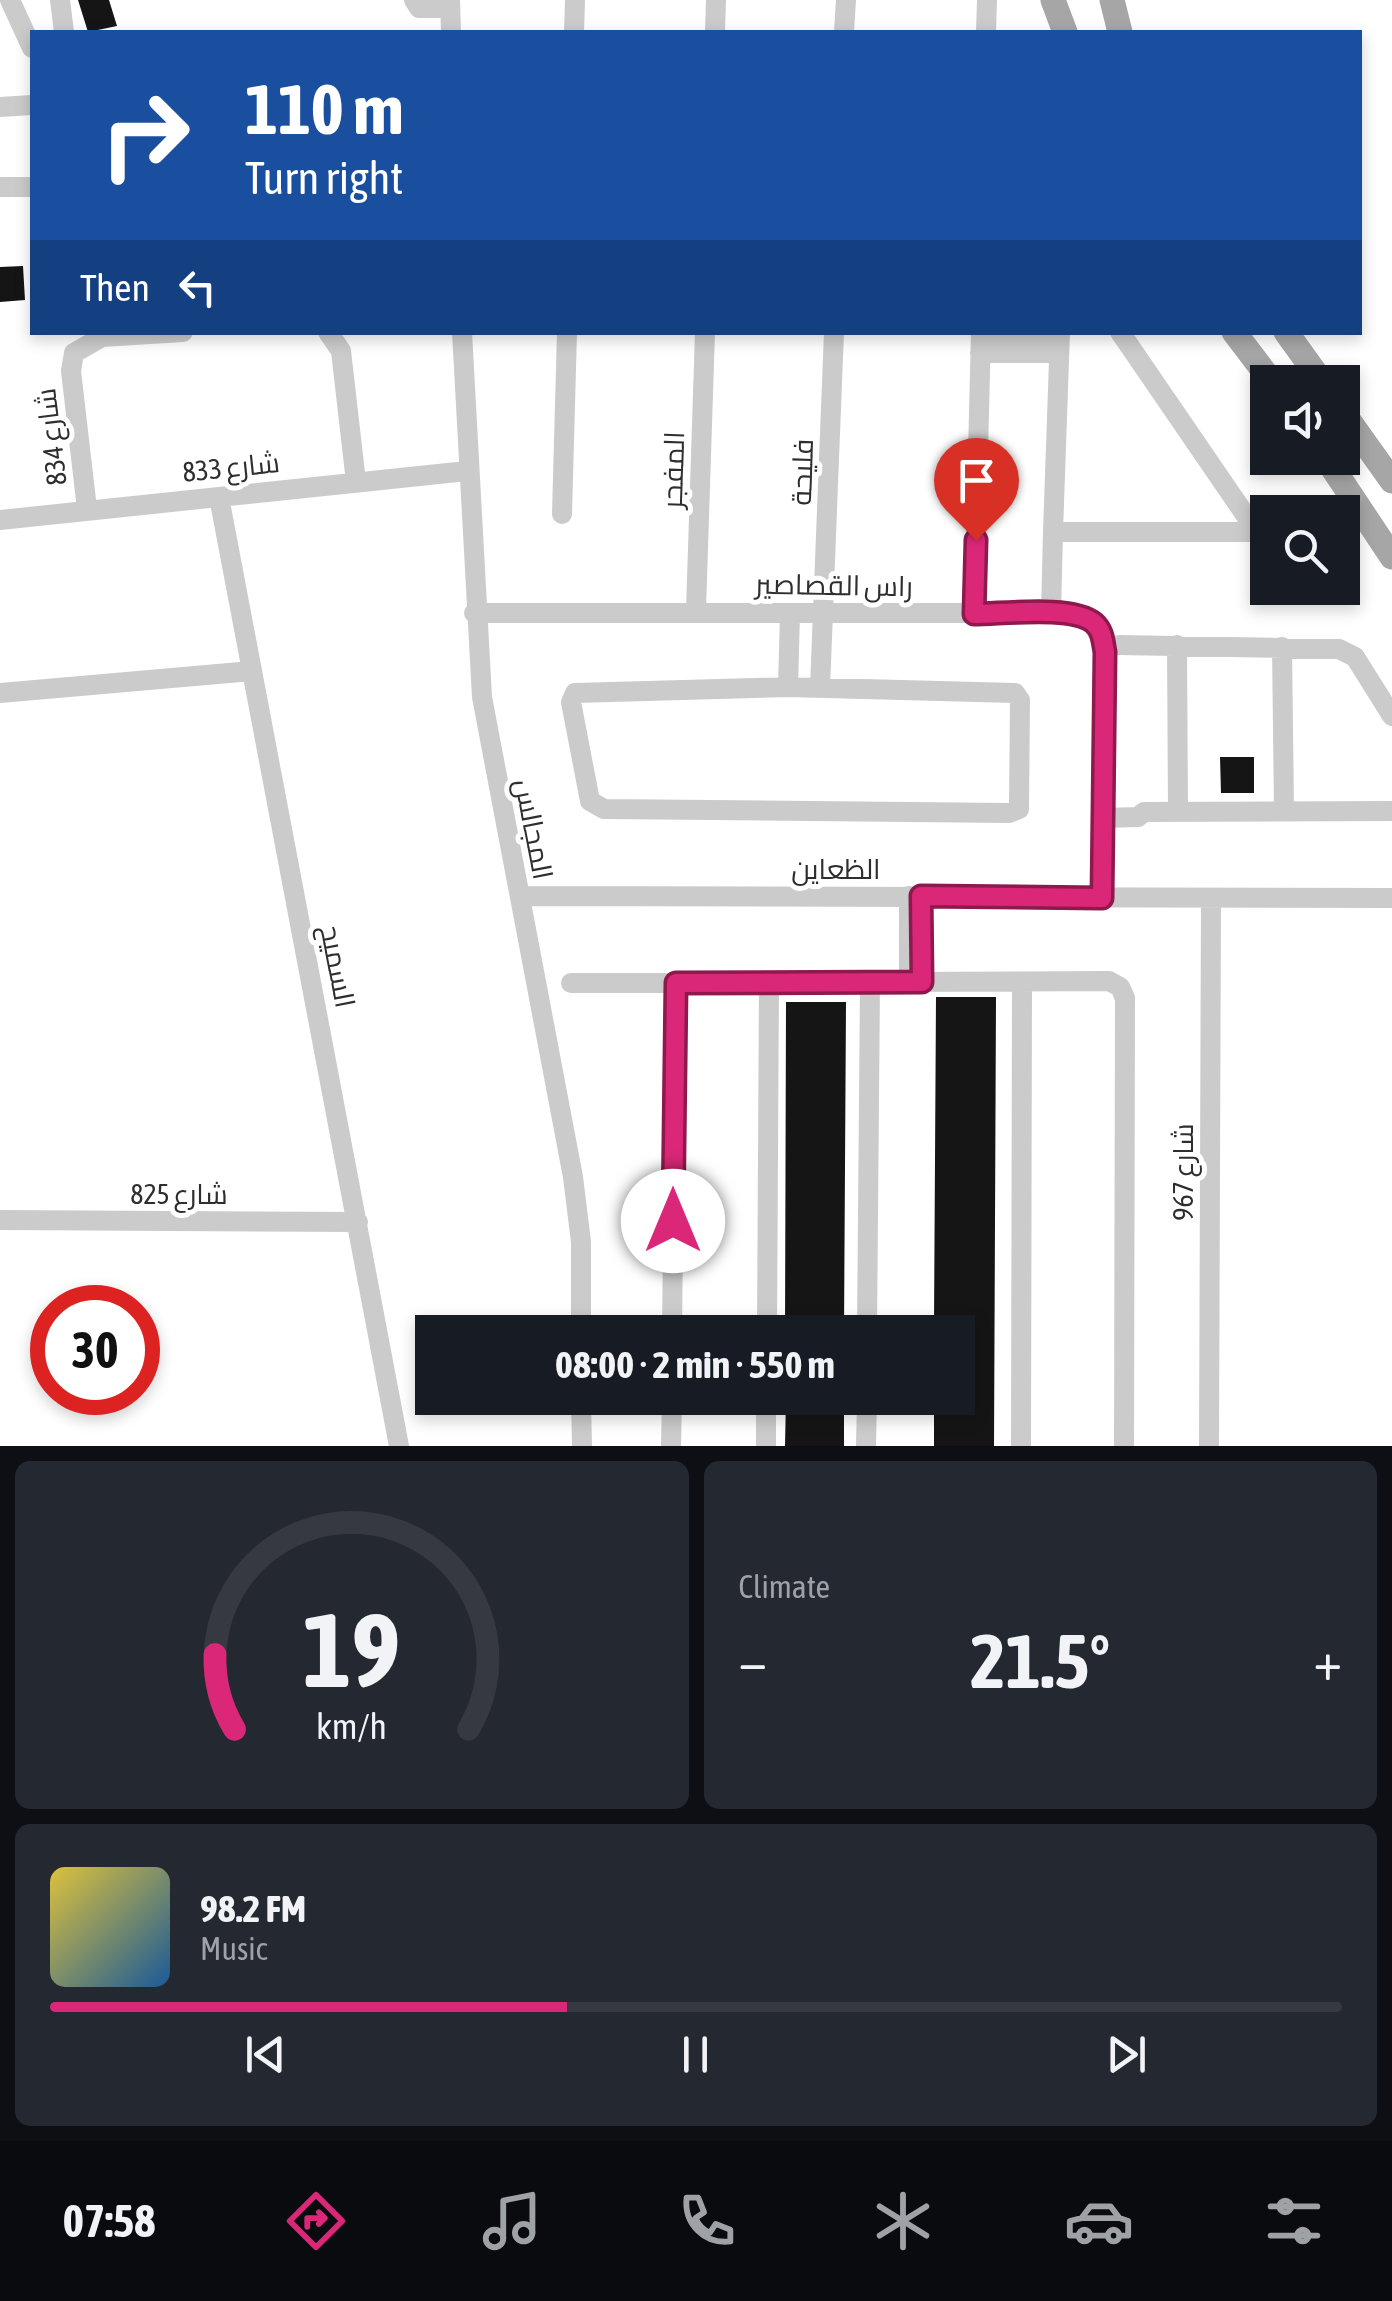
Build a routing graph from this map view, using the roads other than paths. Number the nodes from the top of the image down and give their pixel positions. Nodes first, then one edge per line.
1 (10, 0) edge
2 (60, 0) edge
3 (414, 0) edge
4 (575, 0) edge
5 (716, 0) edge
6 (846, 0) edge
7 (986, 0) edge
8 (1053, 0) edge
9 (1112, 0) edge
10 (450, 4) edge
11 (62, 30) edge
12 (451, 30) edge
13 (574, 30) edge
14 (715, 30) edge
15 (844, 30) edge
16 (986, 30) edge
17 (1064, 30) edge
18 (1120, 30) edge
19 (30, 41) edge
20 (30, 105) edge
21 (0, 107) edge
22 (0, 187) edge
23 (30, 187) edge
24 (134, 335) edge
25 (330, 335) edge
26 (462, 335) edge
27 (567, 335) edge
28 (705, 335) edge
29 (834, 335) edge
30 (1122, 335) edge
31 (1236, 335) edge
32 (1288, 335) edge
33 (981, 340) edge
34 (1059, 340) edge
35 (1259, 365) edge
36 (1310, 365) edge
37 (1360, 435) edge
38 (1360, 435) edge
39 (1392, 468) edge
40 (467, 471) junction
41 (1337, 475) edge
42 (1392, 481) edge
43 (356, 482) junction
44 (218, 496) junction
45 (87, 509) junction
46 (562, 514) dead end
47 (1250, 519) edge
48 (0, 520) edge
49 (1052, 532) junction
50 (1250, 536) edge
51 (1392, 557) edge
52 (696, 610) junction
53 (474, 613) junction
54 (790, 613) junction
55 (823, 613) junction
56 (974, 614) junction
57 (1051, 614) junction
58 (1120, 644) dead end
59 (1176, 645) junction
60 (1282, 646) junction
61 (252, 671) junction
62 (788, 687) junction
63 (820, 688) junction
64 (0, 692) edge
65 (1392, 716) edge
66 (1284, 811) junction
67 (1392, 811) edge
68 (1102, 812) junction
69 (1178, 812) junction
70 (520, 896) junction
71 (915, 896) junction
72 (1102, 898) junction
73 (1212, 898) junction
74 (1392, 898) edge
75 (769, 981) junction
76 (870, 982) junction
77 (916, 982) junction
78 (1022, 982) junction
79 (571, 983) dead end
80 (676, 983) junction
81 (0, 1220) edge
82 (358, 1222) junction
83 (582, 1315) edge
84 (672, 1315) edge
85 (766, 1315) edge
86 (867, 1315) edge
87 (582, 1415) edge
88 (672, 1415) edge
89 (766, 1415) edge
90 (867, 1415) edge
91 (399, 1446) edge
92 (582, 1446) edge
93 (671, 1446) edge
94 (766, 1446) edge
95 (866, 1446) edge
96 (1020, 1446) edge
97 (1124, 1446) edge
98 (1209, 1446) edge

1 - 19 street
2 - 11 street
3 - 10 street
4 - 13 street
5 - 14 street
6 - 15 street
7 - 16 street
8 - 17 main road
9 - 18 main road
10 - 12 street
20 - 21 street
22 - 23 street
24 - 45 street, شارع 834
25 - 43 street
26 - 40 street, المجالس
27 - 46 street
28 - 52 street, المفجر
29 - 55 street, فليحة
30 - 47 street
31 - 35 main road
32 - 36 main road
33 - 34 street
33 - 56 street
34 - 49 street
37 - 39 street
38 - 42 main road
40 - 43 street, شارع 833
40 - 53 street, المجالس
41 - 51 main road
43 - 44 street, شارع 833
44 - 45 street, شارع 833
44 - 61 street, السميح
45 - 48 street, شارع 833
49 - 50 street
49 - 57 street
52 - 53 street, راس القصاصير
52 - 54 street, راس القصاصير
53 - 70 street, المجالس
54 - 55 street, راس القصاصير
54 - 62 street
55 - 56 street, راس القصاصير
55 - 63 street, فليحة
56 - 57 street, راس القصاصير
57 - 68 street, راس القصاصير
58 - 59 street
59 - 60 street
59 - 69 street
60 - 65 street
60 - 66 street
61 - 64 street
61 - 82 street, السميح
62 - 63 street
62 - 63 street
66 - 67 street
66 - 69 street
68 - 69 street
68 - 72 street, راس القصاصير
70 - 71 street, الظعاين
70 - 83 street, المجالس
71 - 72 street, الظعاين
71 - 77 street
72 - 73 street, الظعاين
73 - 74 street, الظعاين
73 - 98 street, شارع 967
75 - 76 street
75 - 80 street
75 - 85 street
76 - 77 street
76 - 86 street
77 - 78 street
78 - 96 street
78 - 97 street
79 - 80 street
80 - 84 street
81 - 82 street, شارع 825
82 - 91 street, السميح
87 - 92 street
88 - 93 street
89 - 94 street
90 - 95 street

